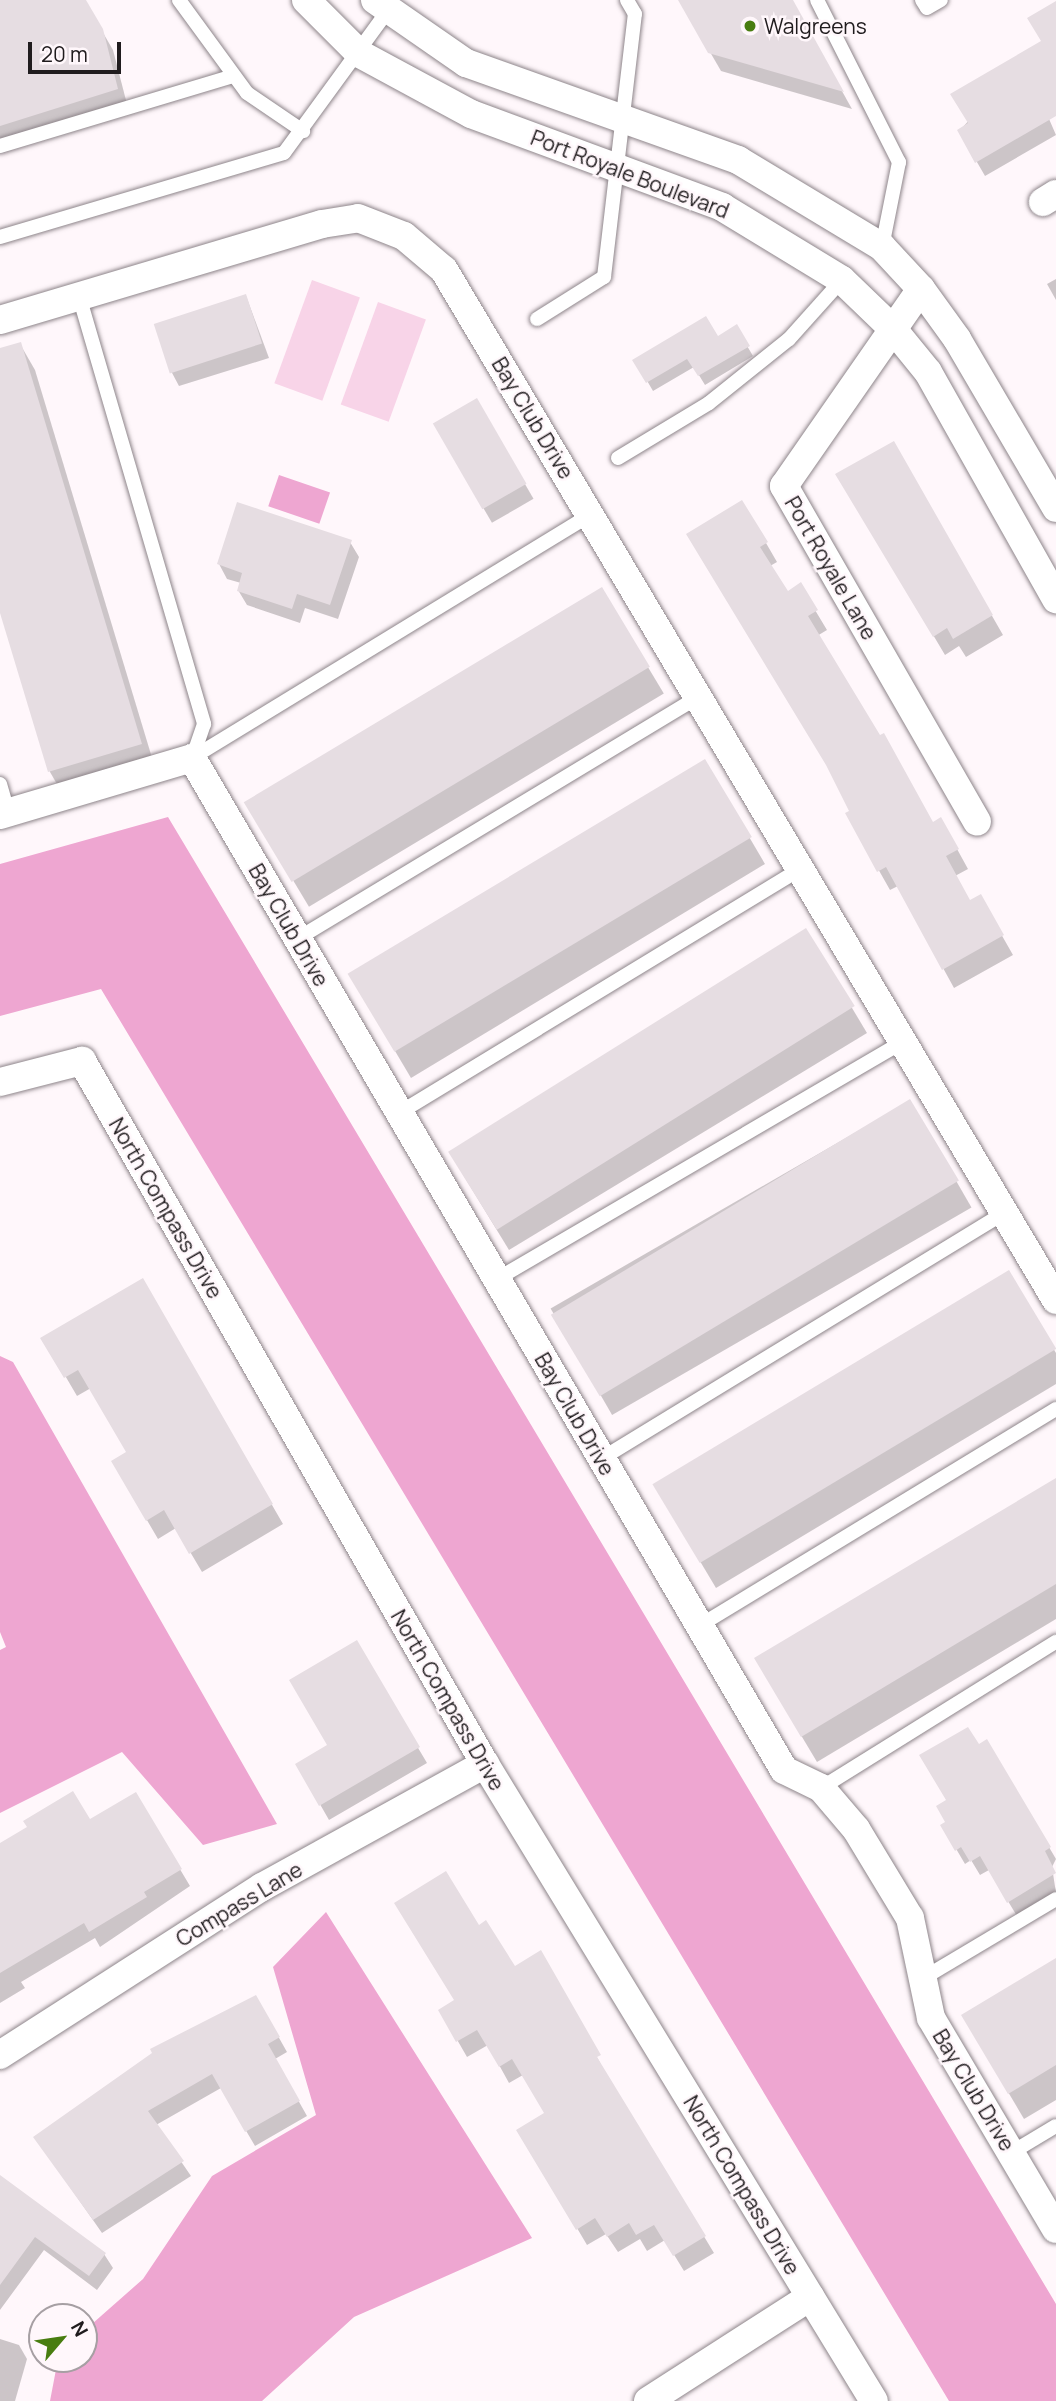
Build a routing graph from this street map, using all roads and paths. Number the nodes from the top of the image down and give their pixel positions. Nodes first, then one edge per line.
1 (179, 0) edge
2 (306, 0) edge
3 (627, 0) edge
4 (817, 0) edge
5 (922, 0) edge
6 (941, 0) edge
7 (381, 6) edge
8 (360, 54) junction
9 (234, 76) junction
10 (621, 119) junction
11 (303, 131) junction
12 (0, 146) edge
13 (615, 167) junction
14 (0, 237) edge
15 (882, 247) junction
16 (842, 280) junction
17 (922, 289) junction
18 (79, 296) junction
19 (537, 319) dead end
20 (0, 320) edge
21 (893, 329) junction
22 (618, 458) dead end
23 (1056, 508) edge
24 (590, 515) junction
25 (1056, 599) edge
26 (698, 697) junction
27 (192, 758) junction
28 (0, 784) edge
29 (4, 813) edge
30 (977, 821) dead end
31 (801, 869) junction
32 (297, 939) junction
33 (904, 1042) junction
34 (0, 1082) edge
35 (399, 1113) junction
36 (1004, 1213) junction
37 (497, 1279) junction
38 (1056, 1300) edge
39 (1056, 1409) edge
40 (601, 1459) junction
41 (699, 1626) junction
42 (1056, 1642) edge
43 (485, 1764) junction
44 (821, 1788) junction
45 (1056, 1899) edge
46 (922, 1979) junction
47 (0, 2055) edge
48 (1056, 2126) edge
49 (1011, 2153) junction
50 (1056, 2229) edge
51 (810, 2297) junction
52 (648, 2401) edge
53 (874, 2401) edge

1 - 9 lane
2 - 8 street, Port Royale Boulevard
3 - 10 lane
4 - 15 lane
5 - 6 lane
7 - 8 lane
7 - 10 street, Port Royale Boulevard
8 - 11 lane
8 - 13 street, Port Royale Boulevard
9 - 11 lane
9 - 12 lane
10 - 13 lane
10 - 15 street, Port Royale Boulevard
11 - 14 lane
13 - 16 street, Port Royale Boulevard
13 - 19 lane
15 - 17 street, Port Royale Boulevard
16 - 21 street, Port Royale Boulevard
16 - 22 lane
17 - 21 street, Port Royale Lane
17 - 23 street, Port Royale Boulevard
18 - 20 street, Bay Club Drive
18 - 24 street, Bay Club Drive
18 - 27 lane
21 - 25 street, Port Royale Boulevard
21 - 30 street, Port Royale Lane
24 - 26 street, Bay Club Drive
24 - 27 lane
26 - 31 street, Bay Club Drive
26 - 32 lane
27 - 29 street
27 - 32 street, Bay Club Drive
28 - 29 lane
31 - 33 street, Bay Club Drive
31 - 35 lane
32 - 35 street, Bay Club Drive
33 - 36 street, Bay Club Drive
33 - 37 lane
34 - 43 street, North Compass Drive
35 - 37 street, Bay Club Drive
36 - 38 street, Bay Club Drive
36 - 40 lane
37 - 40 street, Bay Club Drive
39 - 41 lane
40 - 41 street, Bay Club Drive
41 - 44 street, Bay Club Drive
42 - 44 lane
43 - 47 street, Compass Lane
43 - 51 street, North Compass Drive
44 - 46 street, Bay Club Drive
45 - 46 lane
46 - 49 street, Bay Club Drive
48 - 49 lane
49 - 50 street, Bay Club Drive
51 - 52 street
51 - 53 street, North Compass Drive

